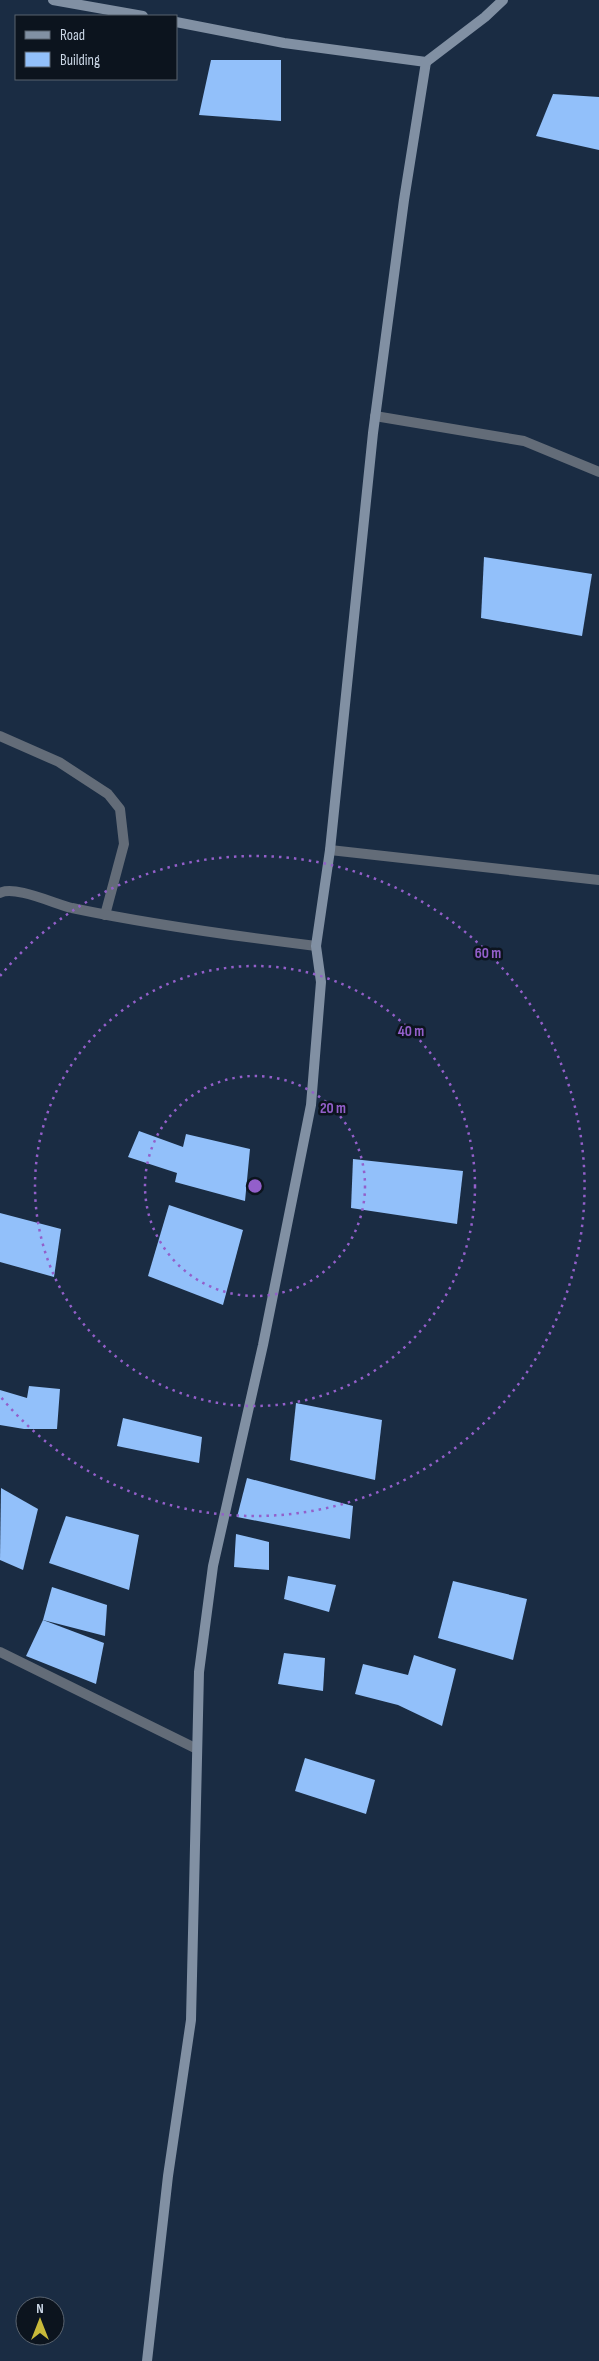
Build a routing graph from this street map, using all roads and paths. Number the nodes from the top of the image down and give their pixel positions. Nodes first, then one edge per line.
1 (53, 0) edge
2 (503, 0) edge
3 (137, 15) edge
4 (178, 22) edge
5 (426, 62) junction
6 (375, 416) junction
7 (599, 472) edge
8 (0, 736) edge
9 (330, 850) junction
10 (599, 880) edge
11 (0, 893) edge
12 (105, 915) junction
13 (316, 946) junction
14 (0, 1652) edge
15 (198, 1749) junction
16 (147, 2361) edge

1 - 3 street
2 - 5 street
4 - 5 street
5 - 6 street
6 - 7 street
6 - 9 street
8 - 12 street
9 - 10 street
9 - 13 street
11 - 12 street
12 - 13 street
13 - 15 street
14 - 15 street
15 - 16 street

